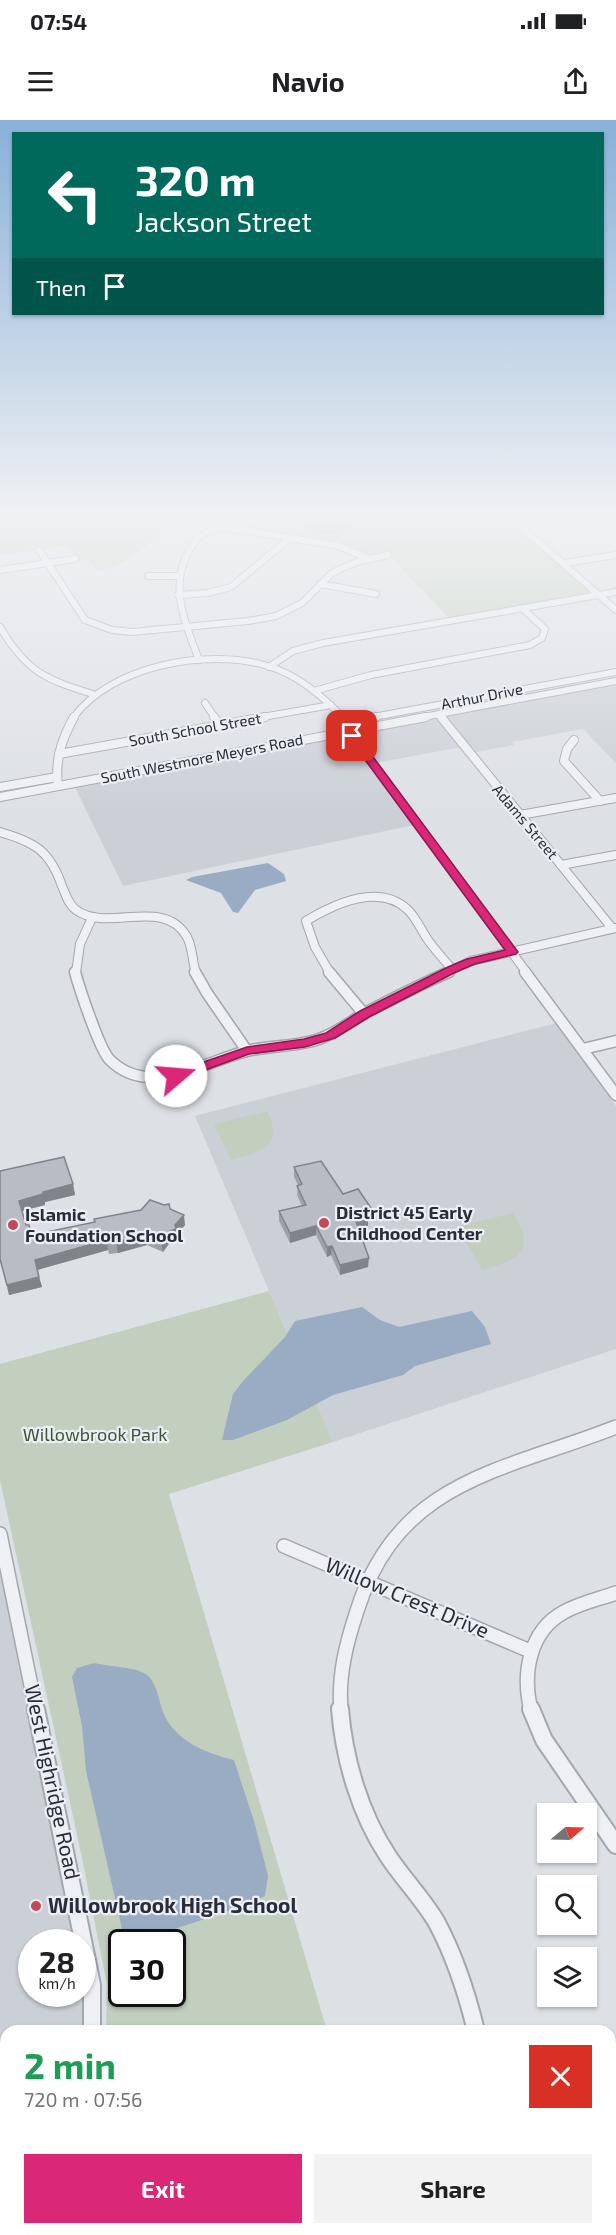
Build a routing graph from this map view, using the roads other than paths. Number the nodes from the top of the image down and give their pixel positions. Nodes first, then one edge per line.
1 (81, 617) edge
2 (184, 617) edge
3 (272, 617) edge
4 (478, 617) edge
5 (532, 617) edge
6 (0, 627) edge
7 (187, 627) junction
8 (544, 635) junction
9 (553, 636) dead end
10 (198, 660) junction
11 (268, 667) junction
12 (616, 672) edge
13 (616, 681) edge
14 (314, 691) junction
15 (96, 695) junction
16 (205, 703) dead end
17 (332, 705) junction
18 (440, 714) junction
19 (220, 726) junction
20 (350, 728) junction
21 (574, 740) dead end
22 (59, 754) junction
23 (57, 781) junction
24 (0, 788) edge
25 (0, 796) edge
26 (616, 798) edge
27 (600, 801) junction
28 (520, 815) junction
29 (0, 832) edge
30 (616, 855) edge
31 (561, 865) junction
32 (92, 918) junction
33 (614, 928) edge
34 (512, 952) junction
35 (452, 969) junction
36 (364, 1014) junction
37 (616, 1041) edge
38 (583, 1049) junction
39 (247, 1051) junction
40 (616, 1095) edge
41 (616, 1427) edge
42 (0, 1534) edge
43 (284, 1546) dead end
44 (366, 1581) junction
45 (616, 1593) edge
46 (530, 1650) junction
47 (616, 1845) edge
48 (92, 2025) edge
49 (474, 2025) edge

1 - 7 street
2 - 7 street
3 - 7 street
4 - 11 street
5 - 8 street
6 - 15 street
7 - 10 street
8 - 9 street
8 - 14 street
10 - 11 street
10 - 15 street
11 - 14 street
12 - 20 street, Arthur Drive
13 - 18 street, South Westmore Meyers Road
14 - 17 street
15 - 22 street
16 - 19 street
17 - 19 street, South School Street
17 - 20 street
18 - 20 street, South Westmore Meyers Road
18 - 28 street, Adams Street
19 - 22 street, South School Street
20 - 23 street, South Westmore Meyers Road
20 - 34 street
21 - 27 street
22 - 23 street
23 - 24 street
23 - 25 street, South Westmore Meyers Road
26 - 27 street
27 - 28 street
28 - 31 street, Adams Street
29 - 32 street
30 - 31 street
31 - 33 street, Adams Street
32 - 39 street
32 - 39 street
33 - 34 street
34 - 35 street
34 - 38 street
35 - 36 street
35 - 36 street
36 - 39 street
37 - 38 street
38 - 40 street
41 - 44 street
42 - 48 street, West Highridge Road
43 - 44 street, Willow Crest Drive
44 - 46 street, Willow Crest Drive
44 - 49 street
45 - 46 street
46 - 47 street

